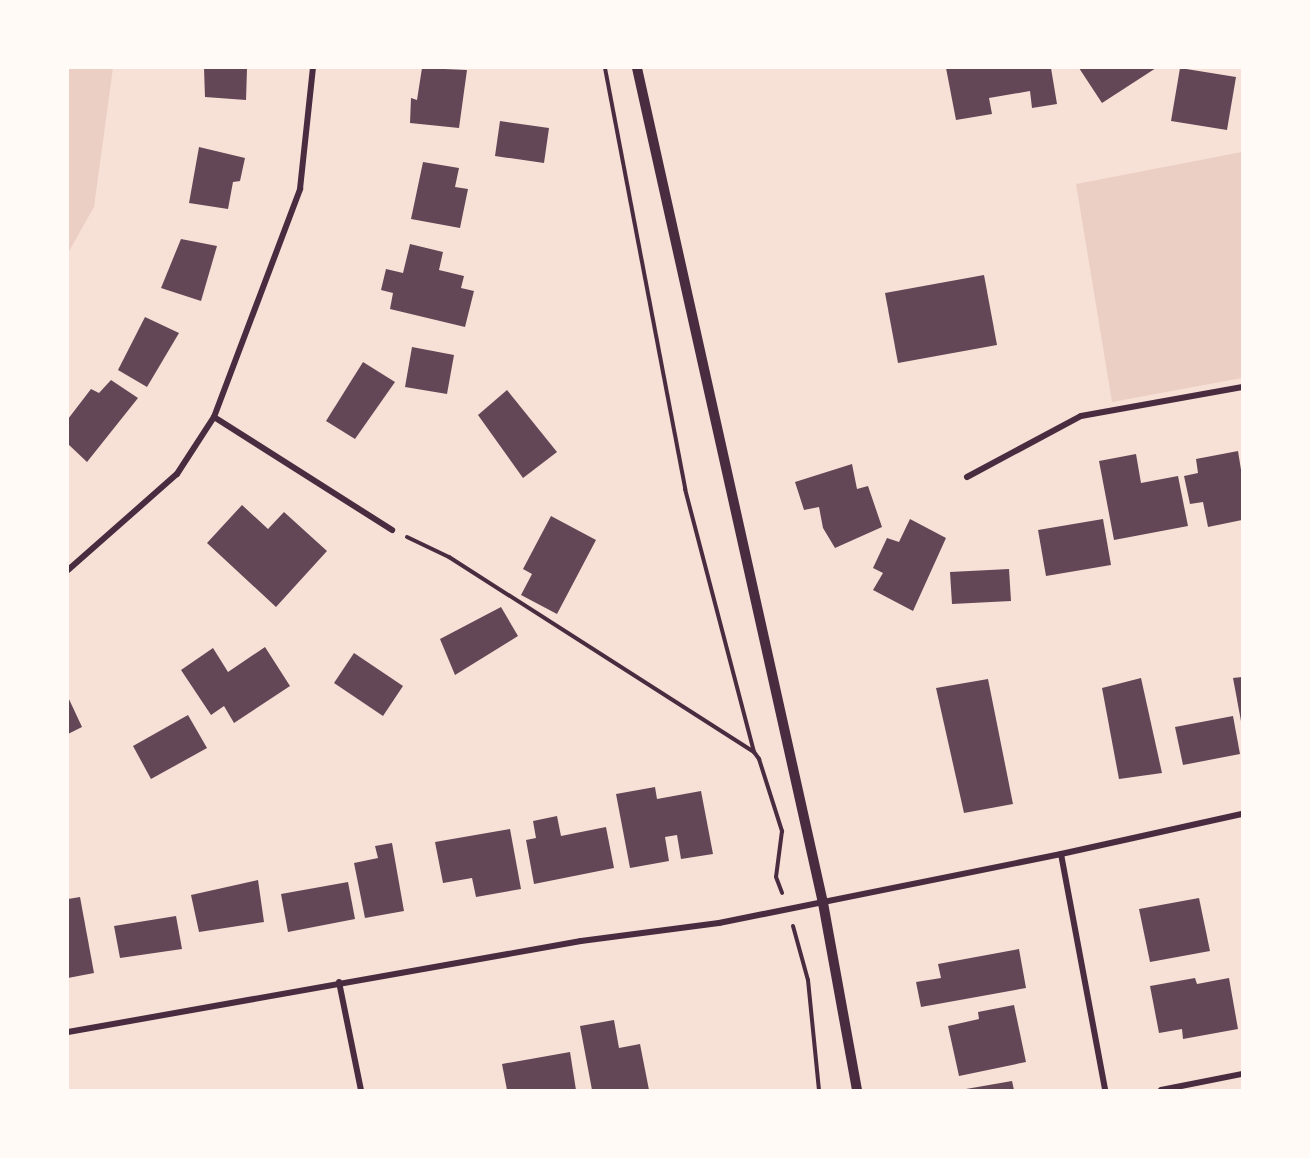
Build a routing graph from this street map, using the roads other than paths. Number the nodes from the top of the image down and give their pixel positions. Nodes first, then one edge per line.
1 (312, 68) edge
2 (637, 68) edge
3 (1242, 387) edge
4 (214, 417) junction
5 (967, 477) dead end
6 (392, 530) road end
7 (68, 570) edge
8 (1242, 814) edge
9 (1061, 854) junction
10 (823, 903) junction
11 (339, 982) junction
12 (68, 1032) edge
13 (1242, 1074) edge
14 (361, 1090) edge
15 (857, 1090) edge
16 (1105, 1090) edge
17 (1161, 1090) edge

1 - 4 street
2 - 10 street
3 - 5 street
4 - 6 street
4 - 7 street
8 - 9 street
9 - 10 street
9 - 16 street
10 - 11 street
10 - 15 street
11 - 12 street
11 - 14 street
13 - 17 street

